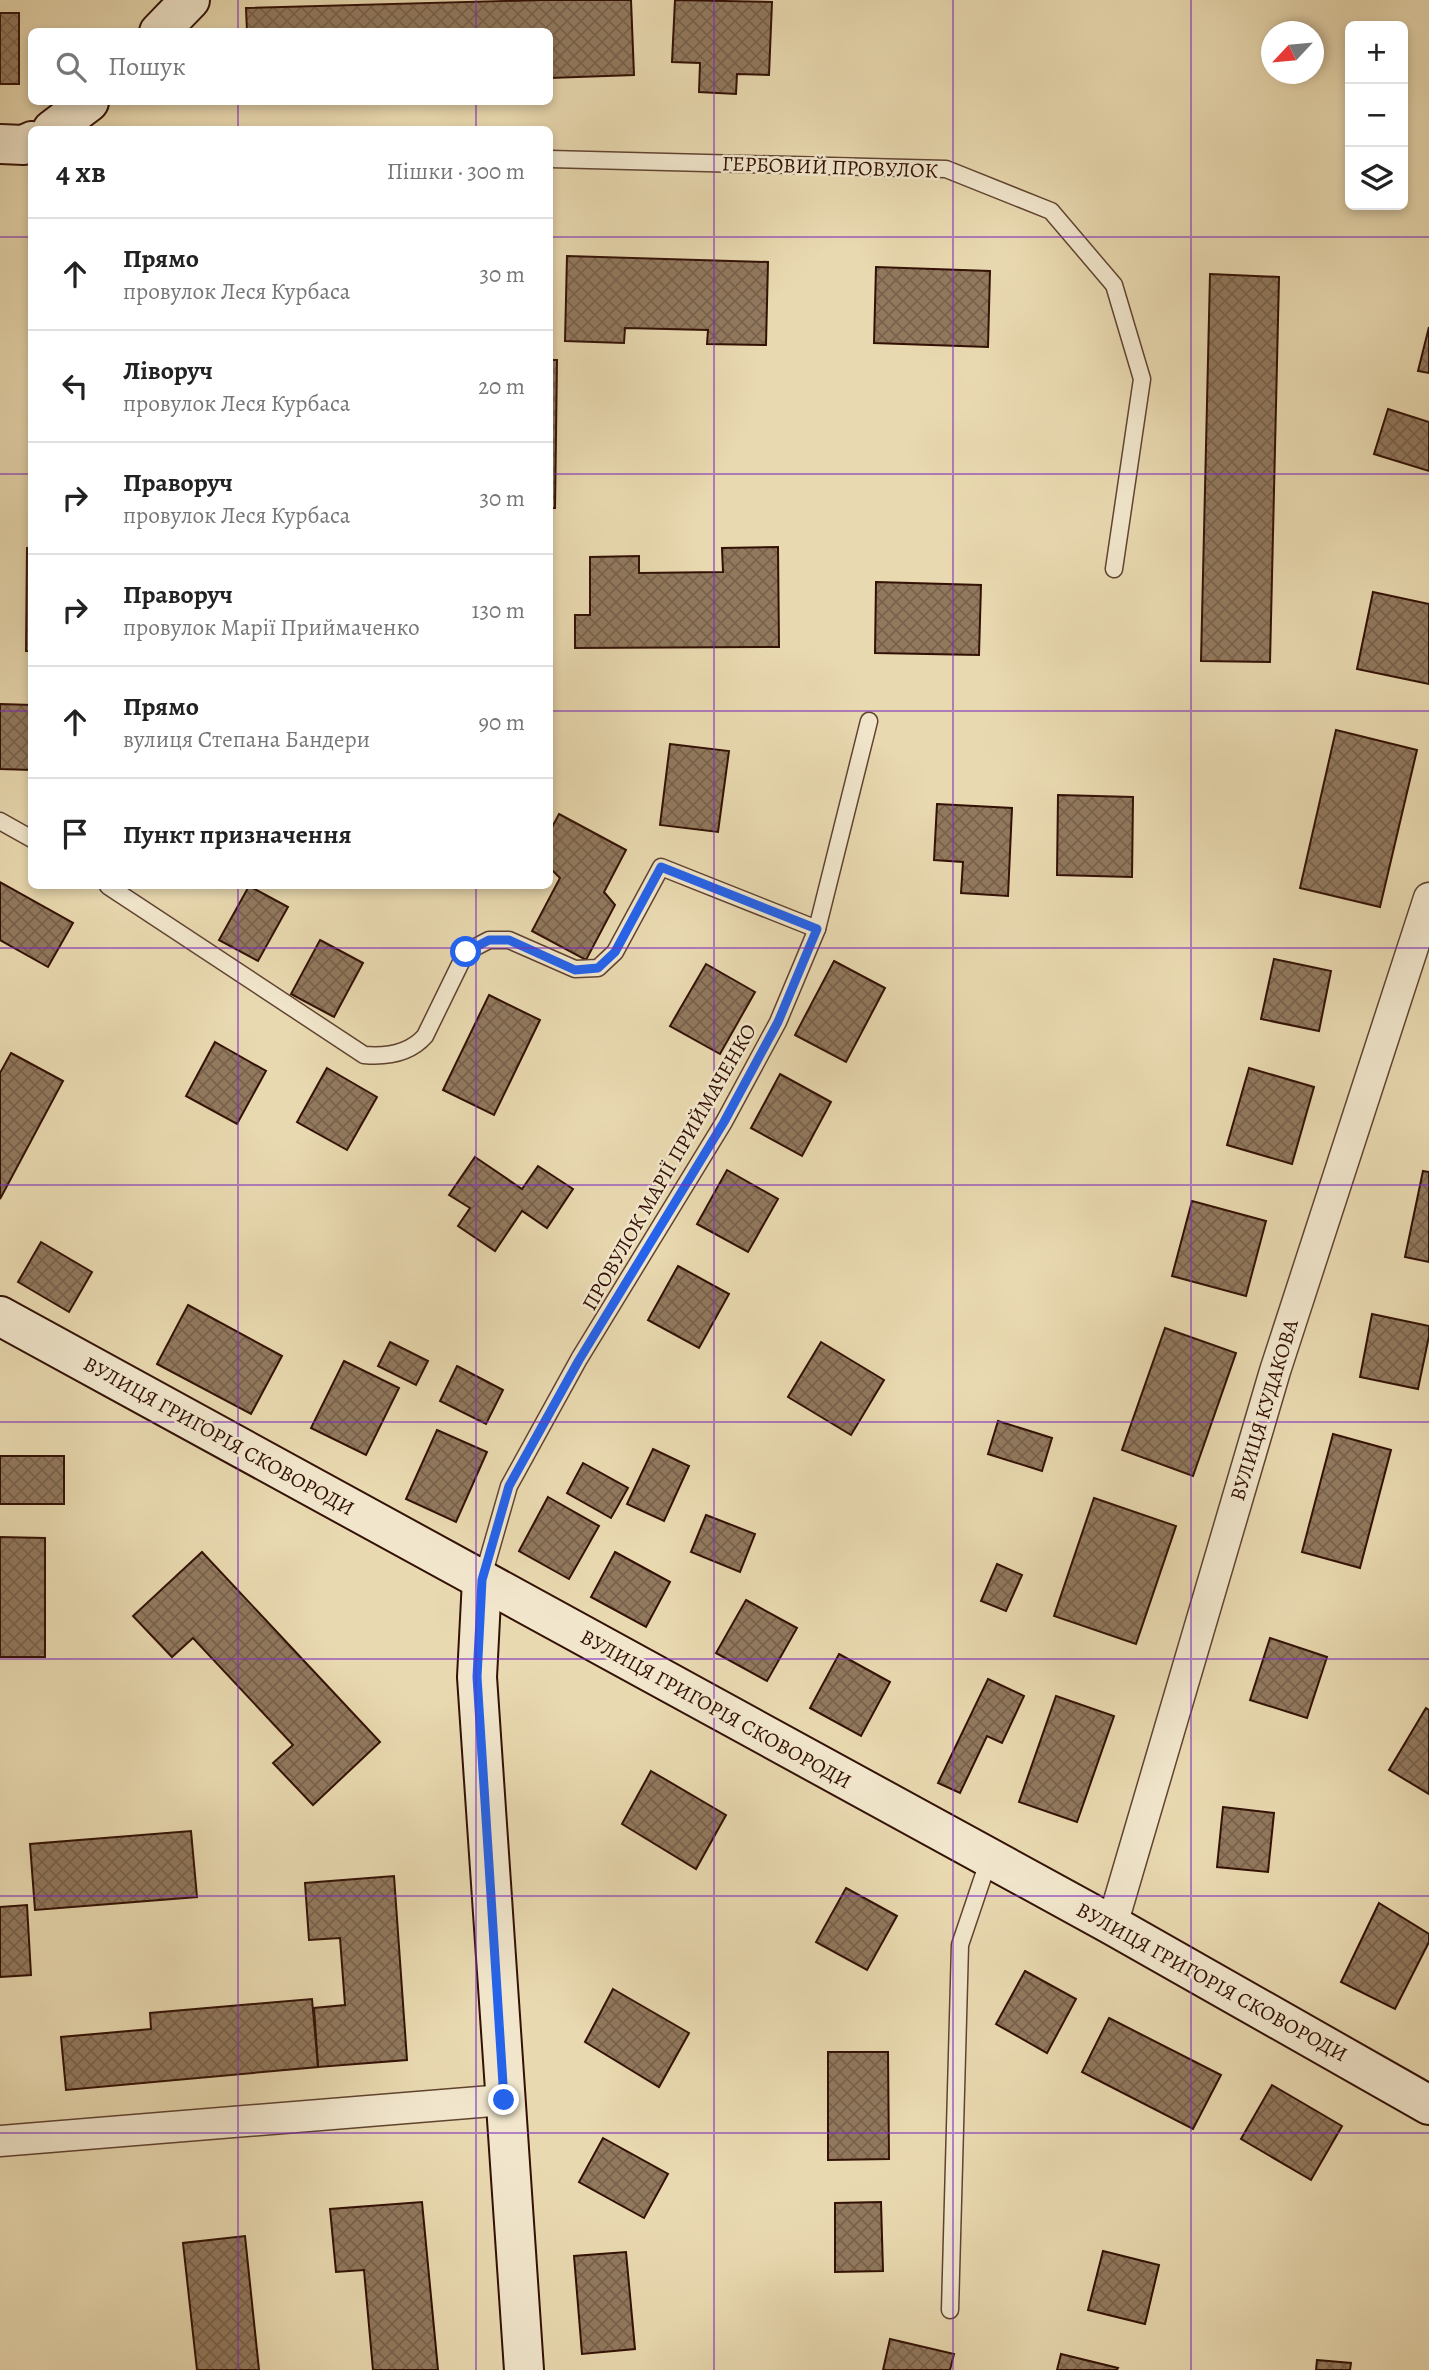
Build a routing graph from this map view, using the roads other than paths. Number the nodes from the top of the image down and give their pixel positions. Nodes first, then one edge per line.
1 (190, 0) edge
2 (163, 28) edge
3 (84, 105) edge
4 (51, 126) edge
5 (553, 159) edge
6 (1114, 569) dead end
7 (869, 721) dead end
8 (0, 821) edge
9 (28, 837) edge
10 (113, 889) edge
11 (1429, 898) edge
12 (817, 929) junction
13 (0, 1317) edge
14 (482, 1580) junction
15 (989, 1859) junction
16 (1112, 1925) junction
17 (504, 2100) junction
18 (1429, 2105) edge
19 (0, 2141) edge
20 (950, 2310) dead end
21 (524, 2370) edge

1 - 2 street
3 - 4 street
5 - 6 lane, ГЕРБОВИЙ ПРОВУЛОК
7 - 12 lane, ПРОВУЛОК МАРІЇ ПРИЙМАЧЕНКО
8 - 9 lane
10 - 12 lane
11 - 16 street, ВУЛИЦЯ КУДАКОВА
12 - 14 lane, ПРОВУЛОК МАРІЇ ПРИЙМАЧЕНКО
13 - 14 street, ВУЛИЦЯ ГРИГОРІЯ СКОВОРОДИ
14 - 15 street, ВУЛИЦЯ ГРИГОРІЯ СКОВОРОДИ
14 - 17 street
15 - 16 street, ВУЛИЦЯ ГРИГОРІЯ СКОВОРОДИ
15 - 20 lane
16 - 18 street, ВУЛИЦЯ ГРИГОРІЯ СКОВОРОДИ
17 - 19 street
17 - 21 street

